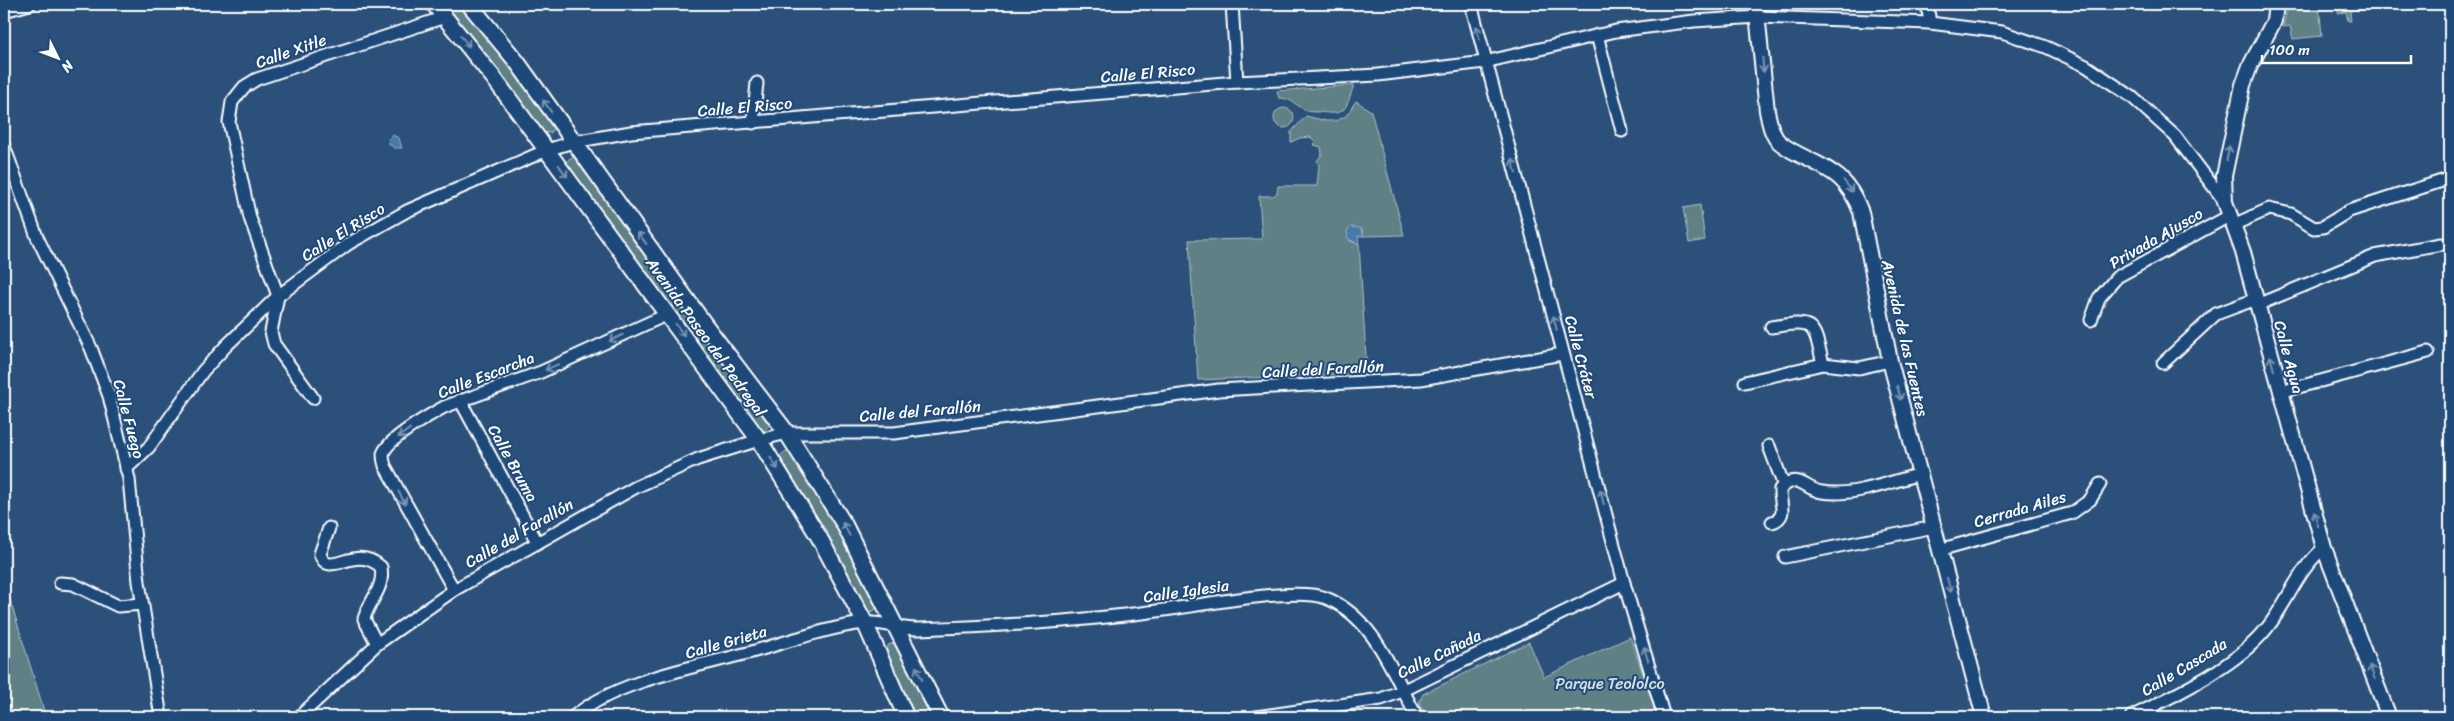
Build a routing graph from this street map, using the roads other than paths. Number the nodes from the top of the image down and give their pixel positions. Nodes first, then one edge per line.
1 (30, 4) edge
2 (434, 4) edge
3 (1232, 4) edge
4 (1470, 4) edge
5 (1928, 4) edge
6 (2276, 4) edge
7 (475, 5) edge
8 (1758, 10) edge
9 (4, 11) edge
10 (445, 17) junction
11 (1930, 23) junction
12 (1597, 35) junction
13 (1484, 62) junction
14 (1237, 82) junction
15 (757, 83) dead end
16 (753, 122) junction
17 (1622, 131) dead end
18 (573, 142) junction
19 (4, 146) edge
20 (547, 150) junction
21 (2445, 180) dead end
22 (2225, 202) junction
23 (2231, 220) junction
24 (2441, 244) dead end
25 (278, 296) junction
26 (2256, 302) junction
27 (668, 314) junction
28 (2091, 320) dead end
29 (1771, 327) dead end
30 (2428, 352) dead end
31 (1562, 354) junction
32 (1890, 361) junction
33 (2163, 363) dead end
34 (1822, 364) junction
35 (1745, 382) dead end
36 (2280, 392) junction
37 (313, 398) dead end
38 (460, 400) junction
39 (787, 433) junction
40 (759, 440) junction
41 (1769, 446) dead end
42 (126, 469) junction
43 (1920, 474) junction
44 (2100, 484) dead end
45 (1784, 486) junction
46 (1772, 522) dead end
47 (1934, 527) junction
48 (329, 528) dead end
49 (537, 542) junction
50 (2324, 548) junction
51 (1939, 550) junction
52 (1785, 557) dead end
53 (60, 582) dead end
54 (1624, 583) junction
55 (454, 590) junction
56 (142, 604) junction
57 (865, 623) junction
58 (897, 626) junction
59 (377, 644) junction
60 (1402, 691) junction
61 (161, 717) edge
62 (299, 717) edge
63 (573, 717) edge
64 (906, 717) edge
65 (940, 717) edge
66 (1256, 717) edge
67 (1417, 717) edge
68 (1664, 717) edge
69 (1984, 717) edge
70 (2131, 717) edge
71 (2389, 717) edge

1 - 9 street
2 - 10 main road, Avenida Paseo del Pedregal
3 - 14 street
13 -> 4 street, Calle Cráter
5 - 11 street
22 -> 6 street, Calle Agua
18 -> 7 main road, Avenida Paseo del Pedregal
8 - 11 street, Calle El Risco
8 - 12 street, Calle El Risco
8 -> 32 street, Avenida de las Fuentes
10 -> 20 main road, Avenida Paseo del Pedregal
10 - 25 street, Calle Xitle
11 - 22 street, Calle El Risco
12 - 13 street, Calle El Risco
12 - 17 street
13 - 14 street, Calle El Risco
31 -> 13 street, Calle Cráter
14 - 16 street, Calle El Risco
15 - 16 street
16 - 18 street, Calle El Risco
18 - 20 street, Calle El Risco
39 -> 18 main road, Avenida Paseo del Pedregal
19 - 42 street, Calle Fuego
20 - 25 street, Calle El Risco
20 -> 27 main road, Avenida Paseo del Pedregal
21 - 23 street, Privada Ajusco
22 - 23 street, Calle Agua
23 - 26 street, Calle Agua
23 - 28 street, Privada Ajusco
24 - 26 street
25 - 37 street
25 - 42 street, Calle El Risco
26 - 33 street
36 -> 26 street, Calle Agua
27 -> 38 street, Calle Escarcha
27 -> 40 main road, Avenida Paseo del Pedregal
29 - 34 street
30 - 36 street
31 - 39 street, Calle del Farallón
54 -> 31 street, Calle Cráter
32 - 34 street
32 -> 43 street, Avenida de las Fuentes
34 - 35 street
50 -> 36 street, Calle Agua
38 - 49 street, Calle Bruma
38 -> 55 street, Calle Escarcha
39 - 40 street, Calle del Farallón
58 -> 39 main road, Avenida Paseo del Pedregal
40 - 49 street, Calle del Farallón
40 -> 57 main road, Avenida Paseo del Pedregal
41 - 45 street
42 - 56 street, Calle Fuego
43 - 45 street
43 - 47 street, Avenida de las Fuentes
44 - 51 street, Cerrada Ailes
45 - 46 street
47 - 51 street, Avenida de las Fuentes
47 - 52 street
48 - 59 street
49 - 55 street, Calle del Farallón
50 - 70 street, Calle Cascada
71 -> 50 street, Calle Agua
51 -> 69 street, Avenida de las Fuentes
53 - 56 street
54 - 60 street, Calle Cañada
68 -> 54 street, Calle Cráter
55 - 59 street, Calle del Farallón
56 - 61 street, Calle Fuego
57 - 58 street, Calle Grieta
57 - 63 street, Calle Grieta
57 - 64 main road, Avenida Paseo del Pedregal
58 - 60 street, Calle Iglesia
65 -> 58 main road, Avenida Paseo del Pedregal
59 - 62 street, Calle del Farallón
60 - 66 street, Calle Cañada
60 - 67 street, Calle Iglesia

